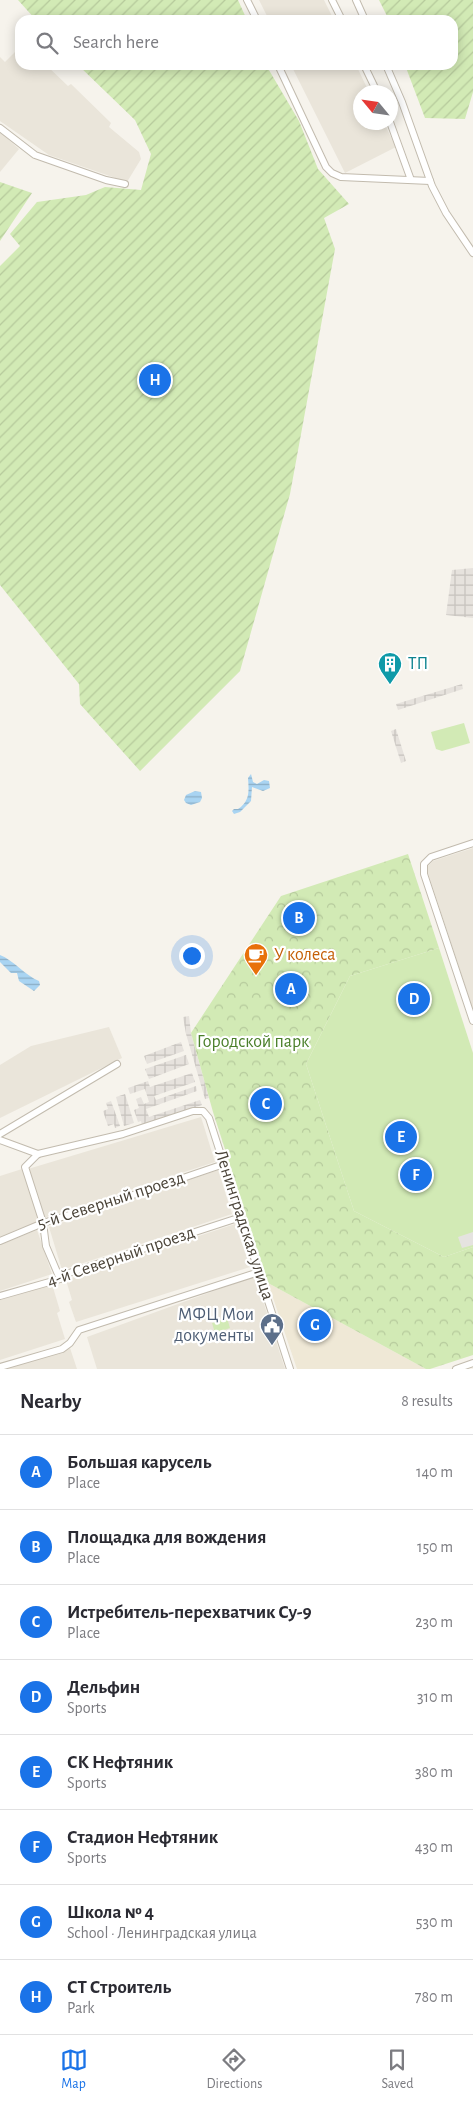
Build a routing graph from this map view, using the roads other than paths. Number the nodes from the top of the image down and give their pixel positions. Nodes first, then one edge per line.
1 (247, 0) edge
2 (332, 0) edge
3 (356, 0) edge
4 (254, 15) edge
5 (340, 15) edge
6 (363, 15) edge
7 (280, 70) edge
8 (366, 70) edge
9 (388, 70) edge
10 (374, 85) edge
11 (0, 128) edge
12 (393, 130) edge
13 (411, 180) junction
14 (430, 181) junction
15 (125, 184) dead end
16 (473, 254) edge
17 (473, 843) edge
18 (473, 1021) edge
19 (117, 1064) dead end
20 (0, 1134) edge
21 (0, 1140) edge
22 (38, 1154) junction
23 (224, 1164) junction
24 (241, 1217) junction
25 (43, 1223) junction
26 (0, 1241) edge
27 (259, 1272) junction
28 (60, 1279) junction
29 (0, 1296) edge
30 (473, 1363) edge
31 (0, 1367) edge
32 (290, 1369) edge
33 (456, 1369) edge

1 - 4 street
2 - 5 street
3 - 6 street
7 - 13 street
8 - 10 street
9 - 14 street
11 - 15 street
12 - 13 street
13 - 14 street
14 - 16 street
17 - 18 street
19 - 20 street
21 - 22 street
22 - 23 street, Ленинградская улица
22 - 25 street
23 - 24 street, Ленинградская улица
23 - 25 street, 5-й Северный проезд
24 - 27 street, Ленинградская улица
24 - 28 street, 4-й Северный проезд
25 - 26 street, 5-й Северный проезд
25 - 28 street
27 - 31 street
27 - 32 street, Ленинградская улица
28 - 29 street, 4-й Северный проезд
30 - 33 street

